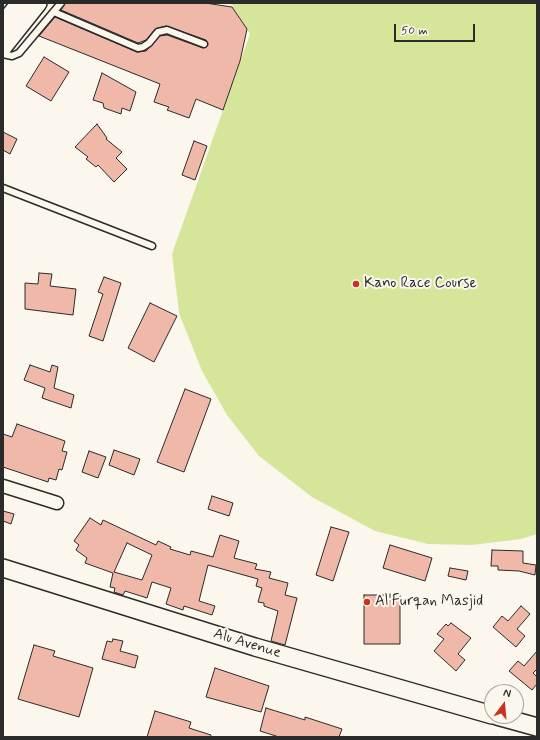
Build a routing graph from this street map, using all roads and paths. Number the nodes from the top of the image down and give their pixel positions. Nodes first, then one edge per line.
1 (20, 3) edge
2 (38, 3) edge
3 (61, 3) edge
4 (54, 12) junction
5 (3, 24) edge
6 (204, 44) dead end
7 (3, 47) edge
8 (3, 54) edge
9 (3, 188) edge
10 (152, 246) dead end
11 (3, 486) edge
12 (57, 503) dead end
13 (3, 568) edge
14 (484, 713) edge
15 (524, 724) edge
16 (537, 728) edge

1 - 5 street
2 - 7 street
3 - 4 lane
4 - 6 lane
4 - 8 lane
9 - 10 lane
11 - 12 street
13 - 14 street, Alu Avenue
15 - 16 street

